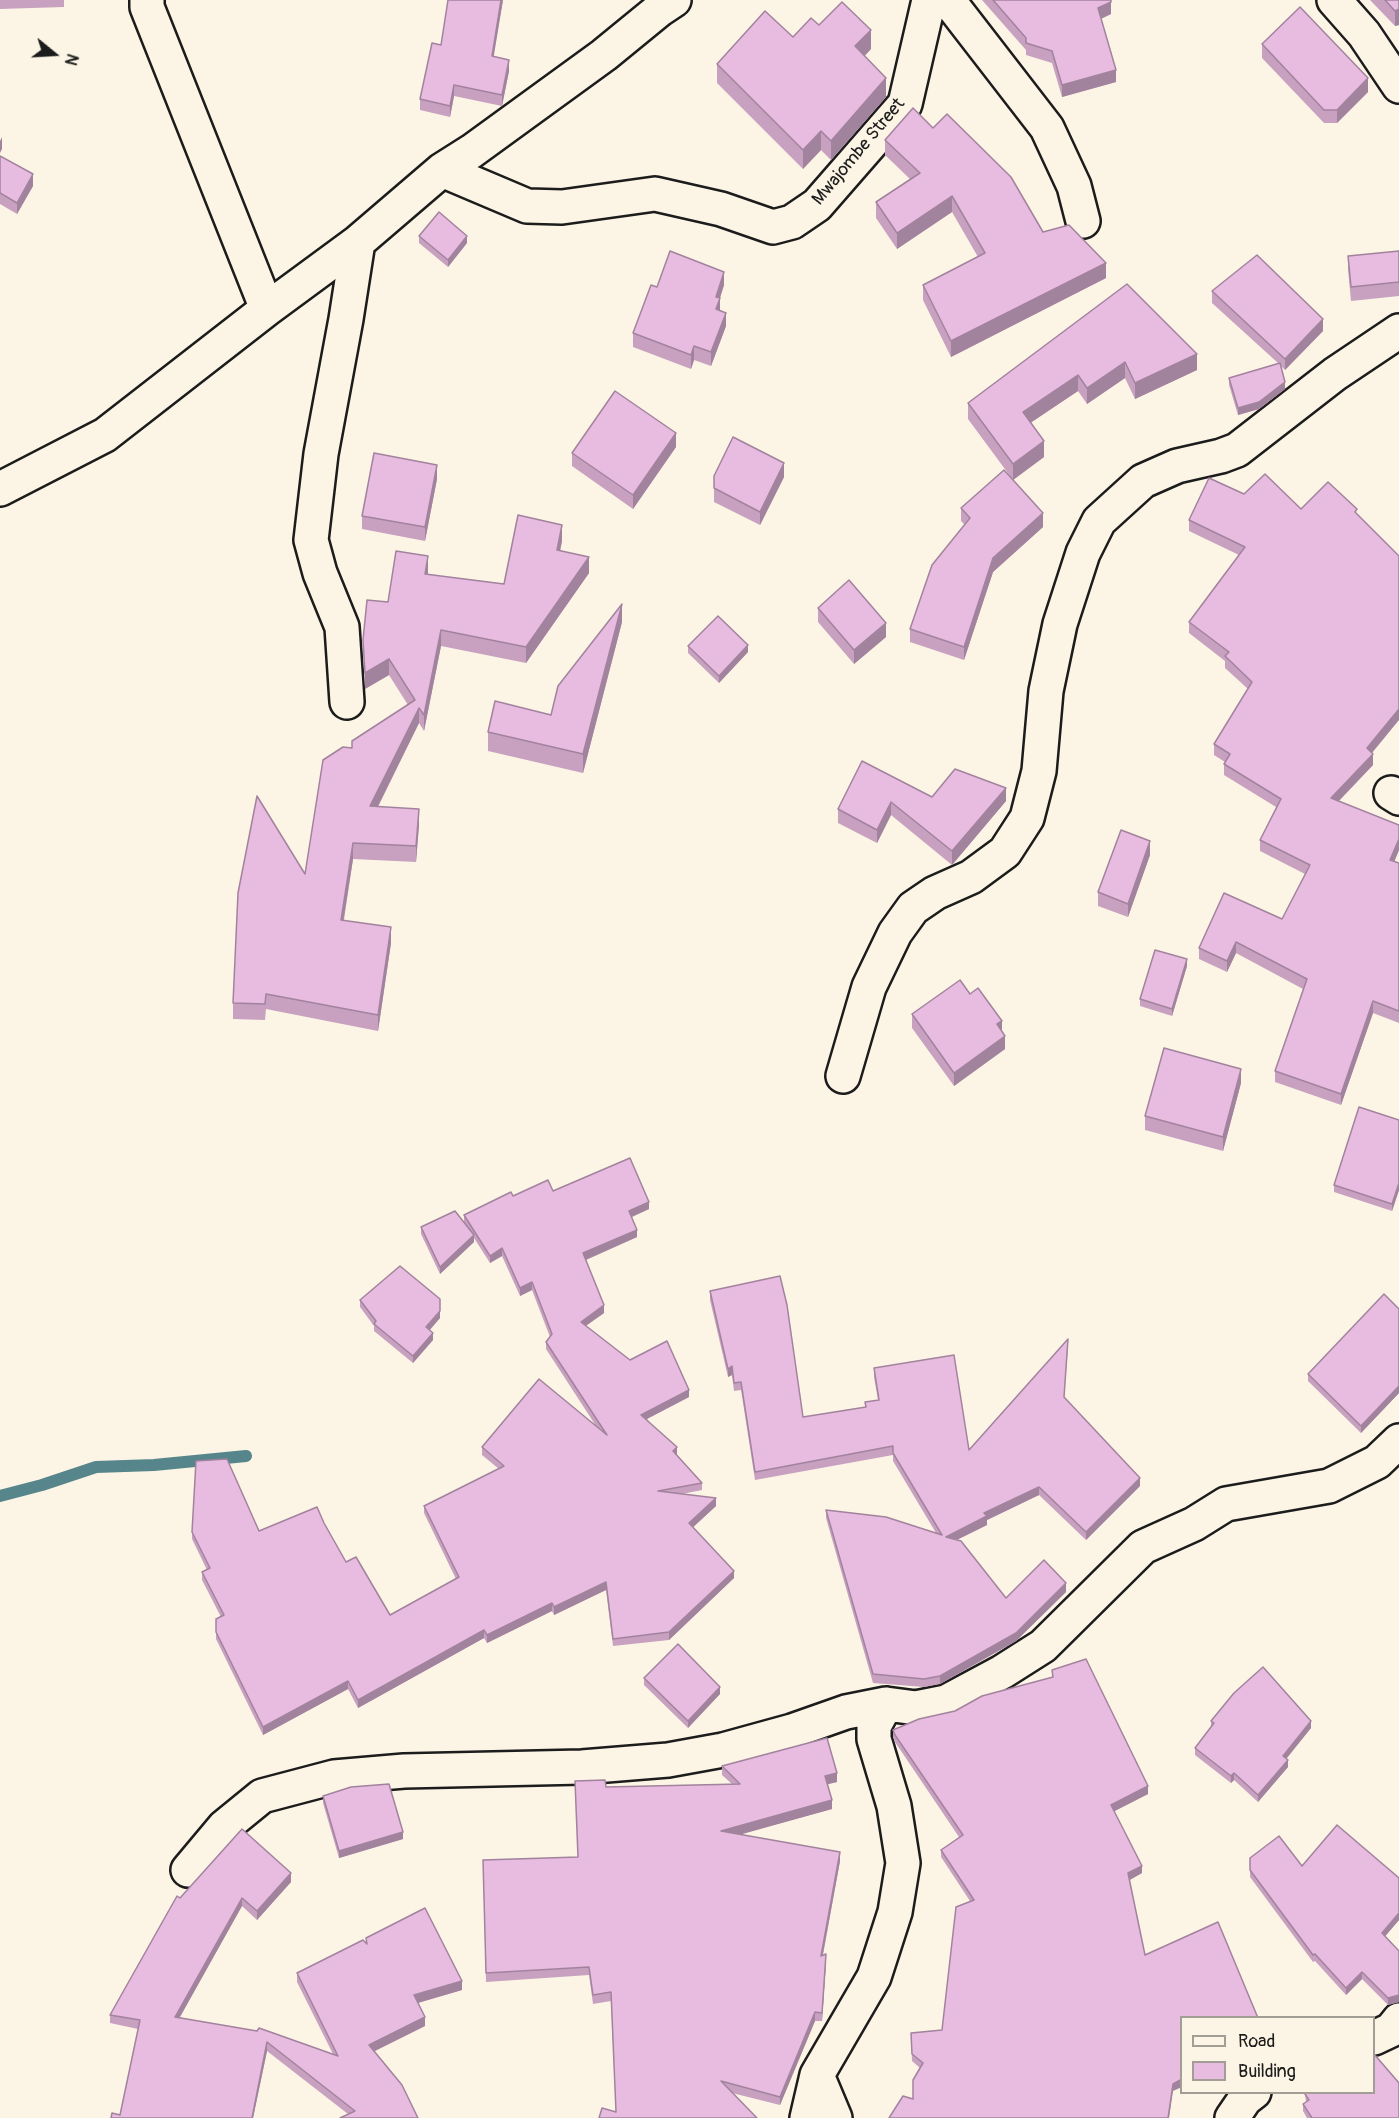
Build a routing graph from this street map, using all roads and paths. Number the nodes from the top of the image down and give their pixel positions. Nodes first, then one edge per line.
1 (147, 0) edge
2 (674, 0) edge
3 (929, 0) edge
4 (948, 0) edge
5 (1334, 0) edge
6 (1399, 86) edge
7 (442, 170) junction
8 (1083, 221) dead end
9 (358, 242) junction
10 (267, 309) junction
11 (1399, 331) edge
12 (0, 489) edge
13 (347, 702) dead end
14 (843, 1076) dead end
15 (1392, 1461) edge
16 (886, 1704) junction
17 (188, 1870) dead end
18 (1399, 2020) edge
19 (1375, 2038) edge
20 (817, 2075) junction
21 (1251, 2094) edge
22 (807, 2118) edge
23 (835, 2118) edge
24 (1232, 2118) edge

1 - 10 street
2 - 7 street
3 - 7 street, Mwajombe Street
4 - 8 street
5 - 6 street
7 - 9 street
9 - 10 street
9 - 13 street
10 - 12 street
11 - 14 street
15 - 16 street
16 - 17 street
16 - 20 street
18 - 19 street
20 - 22 street
20 - 23 street
21 - 24 street

